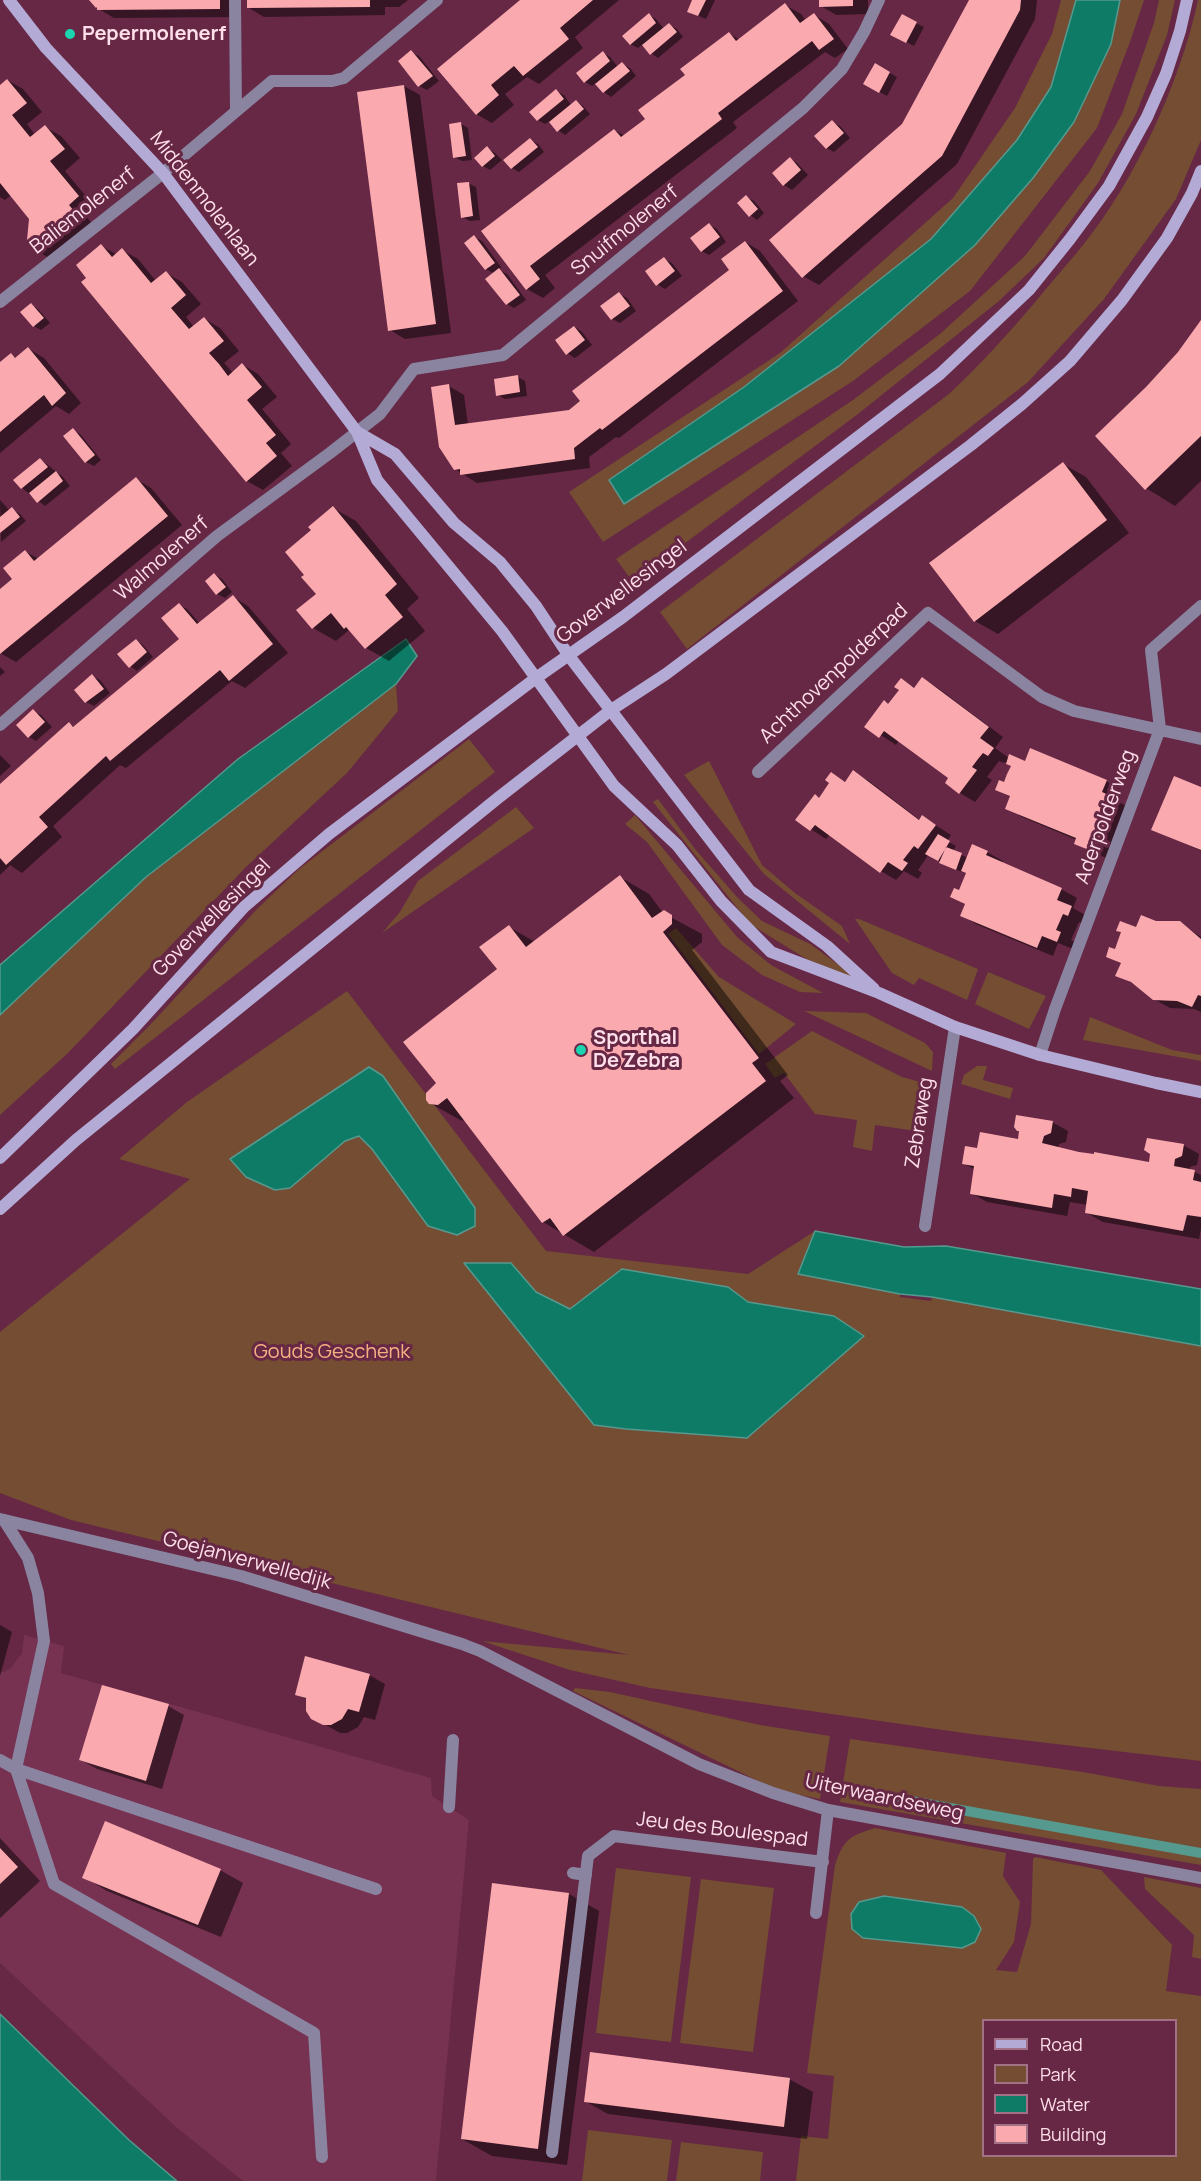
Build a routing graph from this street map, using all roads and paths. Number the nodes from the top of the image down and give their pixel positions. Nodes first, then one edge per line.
1 (9, 0) edge
2 (235, 0) edge
3 (437, 0) edge
4 (879, 0) edge
5 (1187, 0) edge
6 (236, 111) junction
7 (1201, 171) edge
8 (163, 173) junction
9 (0, 302) edge
10 (357, 432) junction
11 (1201, 606) edge
12 (569, 657) junction
13 (536, 678) junction
14 (611, 710) junction
15 (0, 725) edge
16 (1160, 729) junction
17 (578, 736) junction
18 (1201, 739) edge
19 (758, 772) dead end
20 (879, 993) junction
21 (955, 1027) junction
22 (1041, 1055) junction
23 (1201, 1092) edge
24 (0, 1158) edge
25 (0, 1209) edge
26 (925, 1226) dead end
27 (2, 1520) edge
28 (480, 1651) joint
29 (453, 1740) dead end
30 (0, 1760) edge
31 (16, 1769) junction
32 (449, 1807) dead end
33 (828, 1810) junction
34 (823, 1862) junction
35 (573, 1873) dead end
36 (586, 1875) junction
37 (1201, 1878) edge
38 (376, 1889) dead end
39 (816, 1913) dead end
40 (552, 2152) dead end
41 (322, 2157) dead end

1 - 8 main road, Middenmolenlaan
2 - 6 street
3 - 6 street
4 - 10 street, Snuifmolenerf
5 - 12 main road, Goverwellesingel
6 - 8 street
7 - 14 main road
8 - 9 street, Baliemolenerf
8 - 10 main road, Middenmolenlaan
10 - 12 main road, Middenmolenlaan
10 - 13 main road, Middenmolenlaan
10 - 15 street, Walmolenerf
11 - 16 street, Aderpolderweg
12 - 13 main road, Goverwellesingel
12 - 14 main road, Middenmolenlaan
13 - 17 main road, Middenmolenlaan
13 - 24 main road, Goverwellesingel
14 - 17 main road
14 - 20 main road, Middenmolenlaan
16 - 18 street
16 - 19 street, Achthovenpolderpad
16 - 22 street, Aderpolderweg
17 - 20 main road, Middenmolenlaan
17 - 25 main road
20 - 21 main road
21 - 22 main road
21 - 26 street, Zebraweg
22 - 23 main road
27 - 28 street, Goejanverwelledijk
27 - 31 street
28 - 33 street, Uiterwaardseweg
29 - 32 street
30 - 31 street
31 - 38 street
31 - 41 street
33 - 34 street, Jeu des Boulespad
33 - 37 street, Uiterwaardseweg
34 - 36 street, Jeu des Boulespad
34 - 39 street, Jeu des Boulespad
35 - 36 street
36 - 40 street

